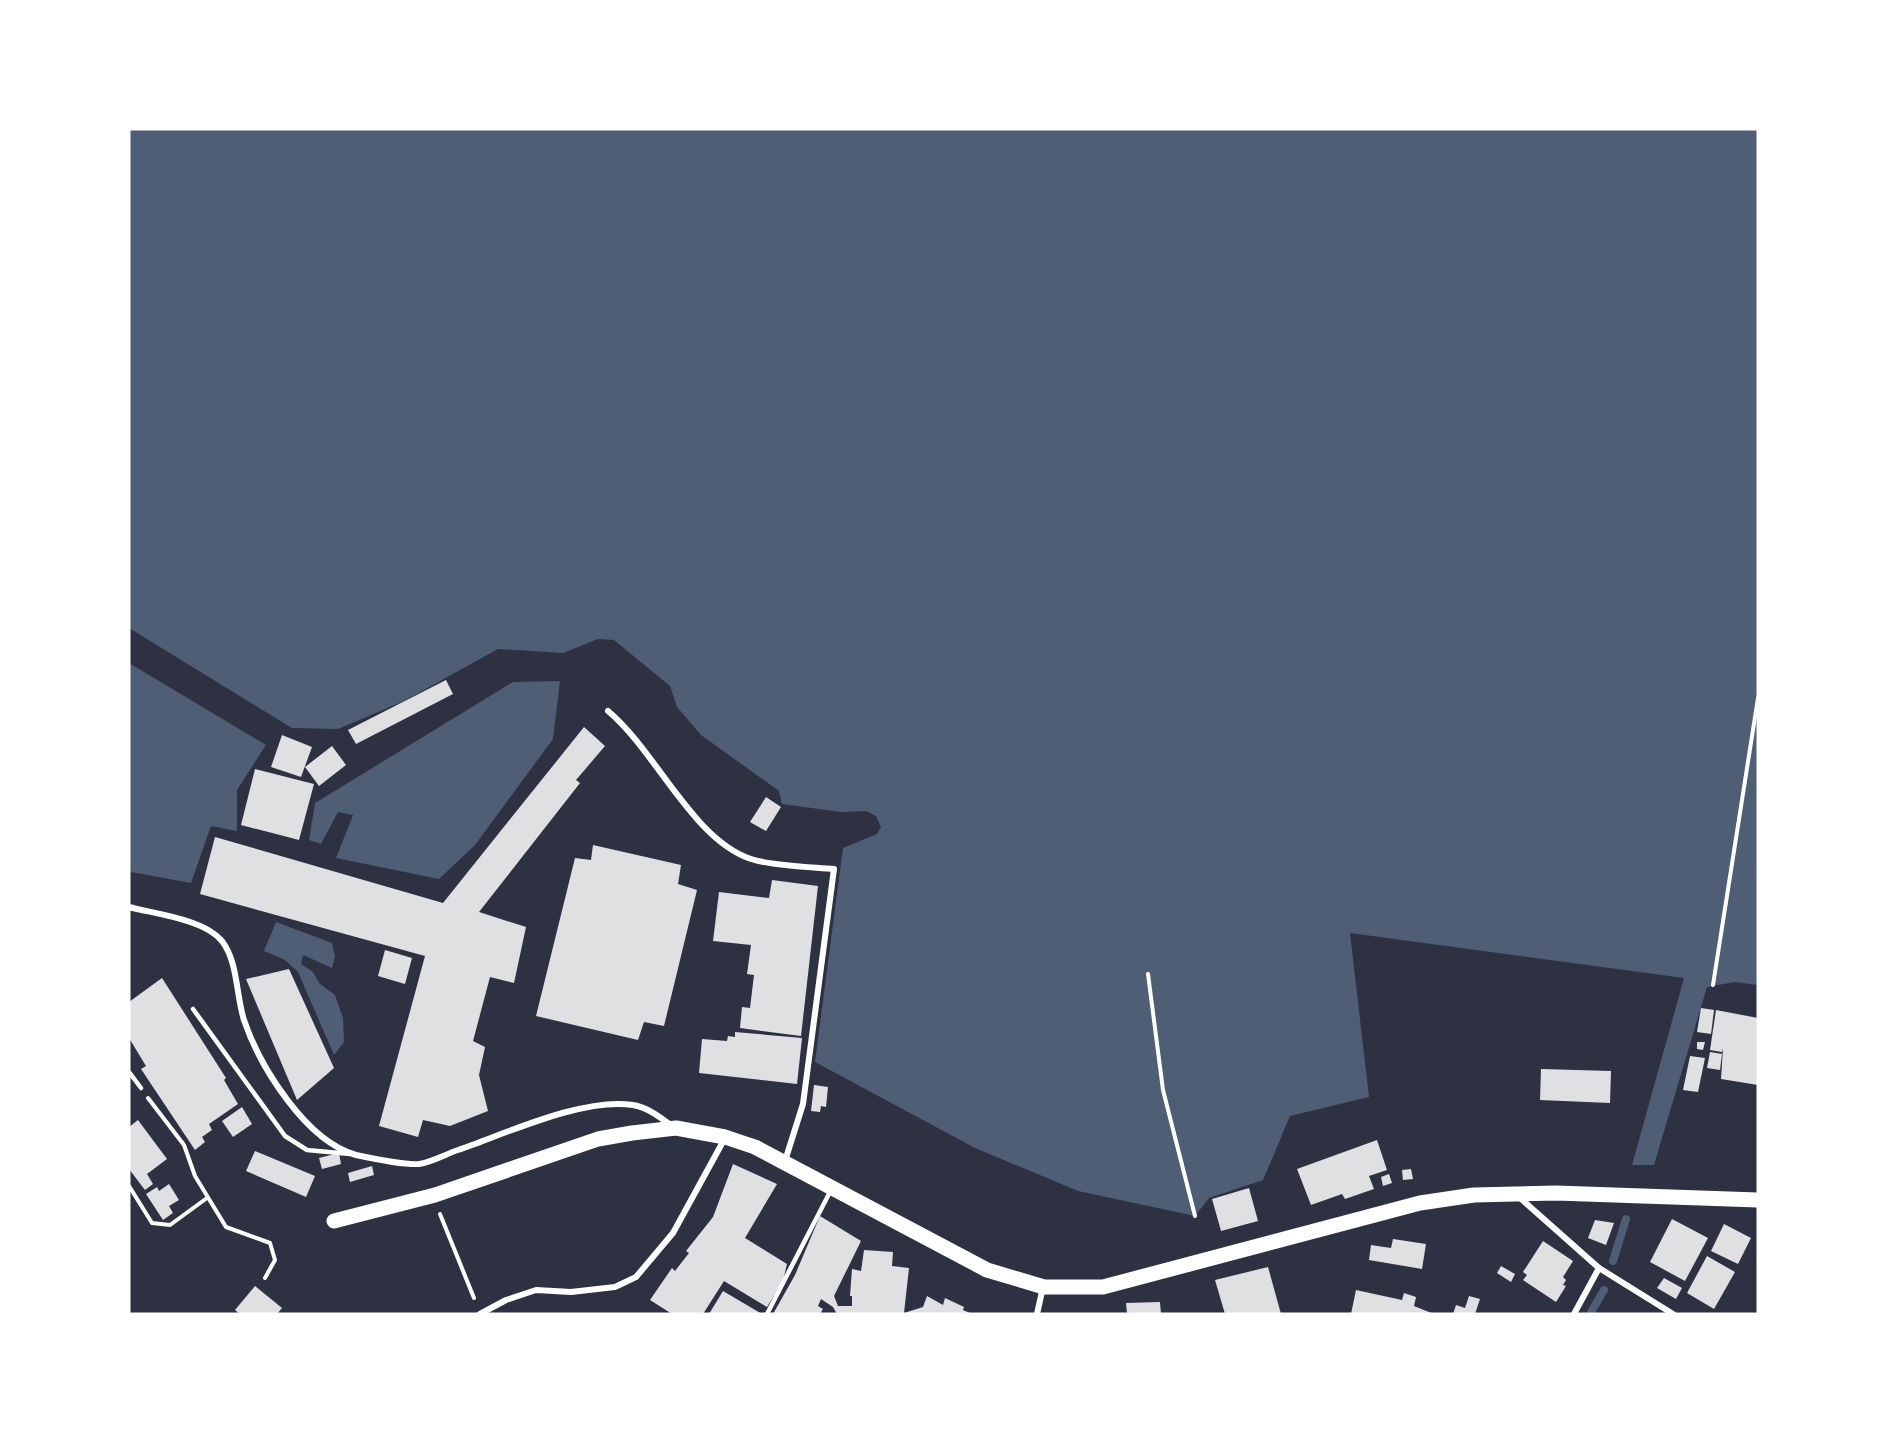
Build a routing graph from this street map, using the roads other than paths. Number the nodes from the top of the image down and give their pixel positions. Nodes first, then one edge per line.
1 (608, 711) dead end
2 (129, 907) edge
3 (192, 1009) dead end
4 (129, 1072) edge
5 (141, 1088) road end
6 (676, 1128) junction
7 (725, 1137) junction
8 (356, 1155) junction
9 (785, 1161) junction
10 (832, 1188) junction
11 (1513, 1192) junction
12 (1758, 1200) edge
13 (334, 1221) dead end
14 (1599, 1268) junction
15 (1044, 1287) junction
16 (480, 1313) edge
17 (767, 1314) edge
18 (1037, 1314) edge
19 (1574, 1314) edge
20 (1673, 1314) edge

1 - 9 street
2 - 8 street
3 - 8 lane
4 - 5 lane
6 - 7 main road
6 - 8 street
6 - 13 main road
7 - 9 main road
7 - 16 street
9 - 10 main road
10 - 15 main road
10 - 17 lane
11 - 12 main road
11 - 14 street
11 - 15 main road
14 - 19 street
14 - 20 street
15 - 18 street

